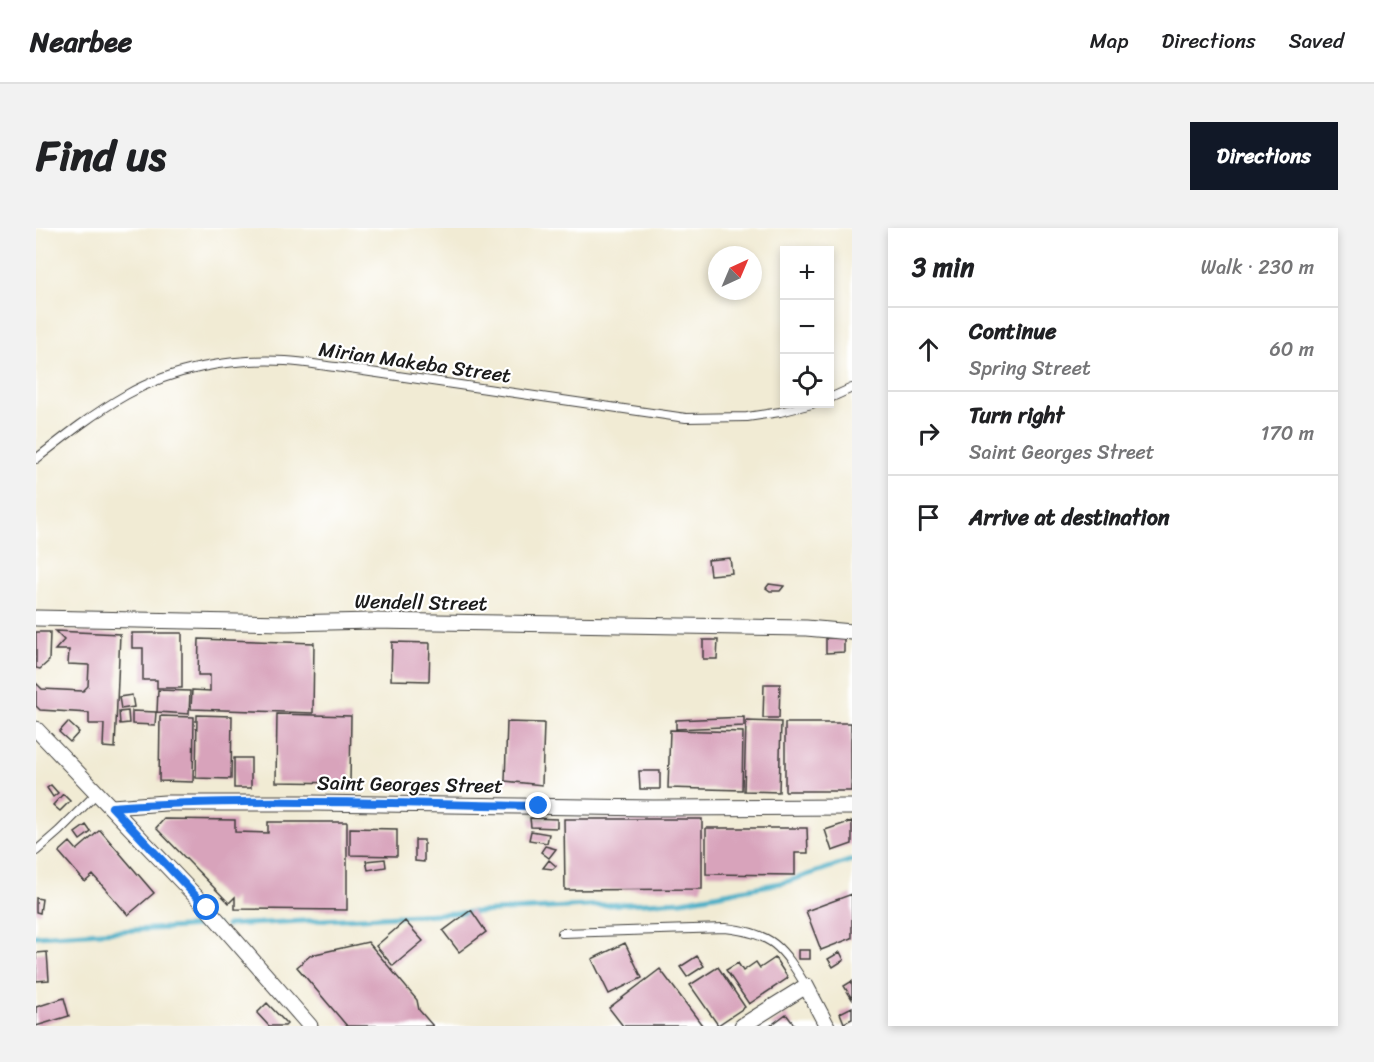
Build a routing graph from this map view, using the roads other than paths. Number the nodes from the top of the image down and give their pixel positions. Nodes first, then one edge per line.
1 (852, 388) edge
2 (834, 396) edge
3 (796, 408) edge
4 (36, 459) edge
5 (36, 618) edge
6 (852, 623) edge
7 (806, 628) junction
8 (852, 632) edge
9 (36, 729) edge
10 (98, 792) junction
11 (112, 807) junction
12 (852, 807) edge
13 (36, 850) edge
14 (562, 933) dead end
15 (806, 986) junction
16 (310, 1026) edge
17 (742, 1026) edge
18 (827, 1026) edge

1 - 2 lane
3 - 4 lane, Mirian Makeba Street
5 - 7 street, Wendell Street
6 - 7 street, Wendell Street
7 - 8 street, Wendell Street
9 - 10 street
10 - 11 street
10 - 13 lane
11 - 12 street, Saint Georges Street
11 - 16 street
14 - 15 lane
15 - 17 street
15 - 18 street

